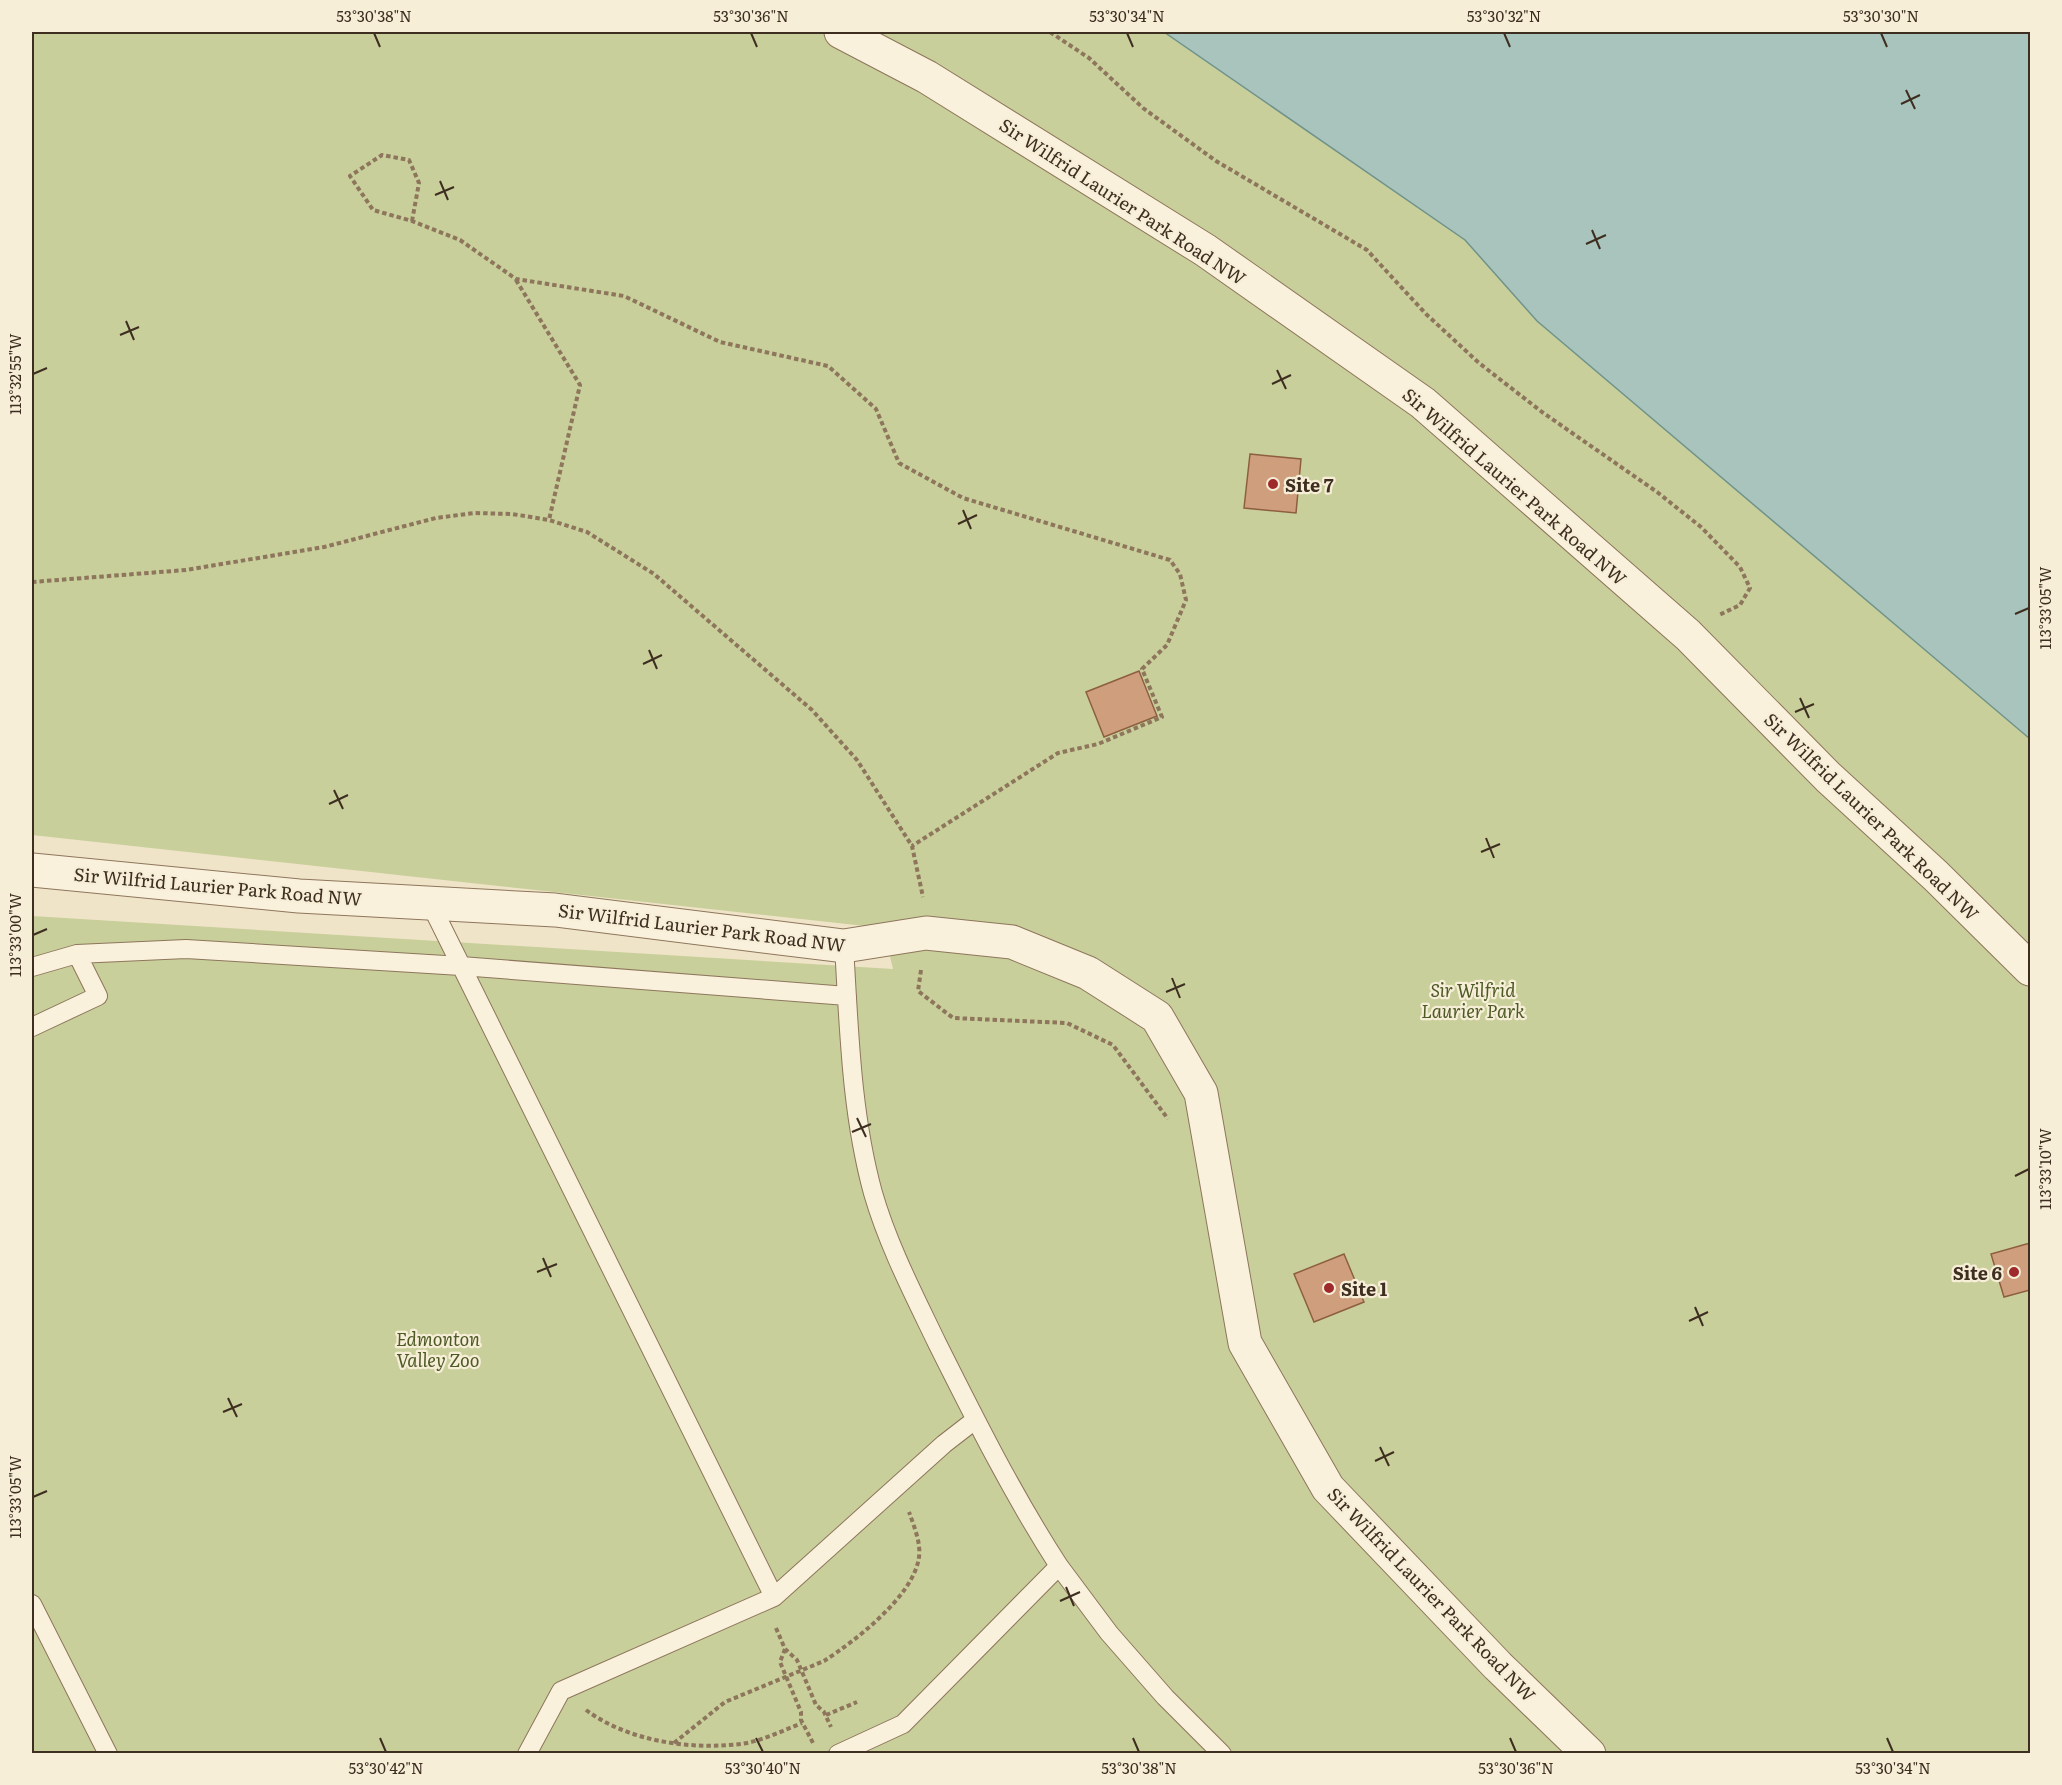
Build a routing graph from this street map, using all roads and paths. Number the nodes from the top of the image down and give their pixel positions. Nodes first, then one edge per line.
1 (841, 32) edge
2 (1050, 32) edge
3 (412, 221) junction
4 (516, 279) junction
5 (549, 520) junction
6 (32, 582) edge
7 (1711, 619) dead end
8 (912, 846) junction
9 (32, 870) edge
10 (430, 903) junction
11 (926, 933) junction
12 (844, 946) junction
13 (77, 954) junction
14 (461, 966) junction
15 (32, 967) edge
16 (2031, 969) edge
17 (847, 996) junction
18 (32, 1027) edge
19 (975, 1420) junction
20 (900, 1484) junction
21 (1059, 1566) junction
22 (774, 1597) junction
23 (32, 1604) edge
24 (802, 1670) junction
25 (787, 1676) junction
26 (561, 1692) junction
27 (857, 1702) dead end
28 (816, 1705) dead end
29 (826, 1715) dead end
30 (802, 1724) junction
31 (674, 1743) junction
32 (817, 1746) dead end
33 (108, 1754) edge
34 (527, 1754) edge
35 (838, 1754) edge
36 (1222, 1754) edge
37 (1589, 1754) edge

1 - 16 street, Sir Wilfrid Laurier Park Road NW
2 - 7 path
3 - 3 path
3 - 4 path
4 - 5 path
4 - 8 path
5 - 6 path
5 - 8 path
8 - 11 path
9 - 10 street, Sir Wilfrid Laurier Park Road NW
10 - 12 street, Sir Wilfrid Laurier Park Road NW
10 - 14 lane
11 - 12 street, Sir Wilfrid Laurier Park Road NW
11 - 37 street, Sir Wilfrid Laurier Park Road NW
12 - 17 lane
13 - 14 lane
13 - 15 lane
13 - 18 lane
14 - 17 lane
14 - 22 lane
17 - 19 lane
19 - 20 lane
19 - 21 lane
20 - 22 lane
20 - 24 path
21 - 35 lane
21 - 36 lane
22 - 26 lane
23 - 33 lane
24 - 25 path
24 - 25 path
24 - 28 path
25 - 30 path
25 - 31 path
26 - 31 path
26 - 34 lane
27 - 29 path
30 - 31 path
30 - 32 path

